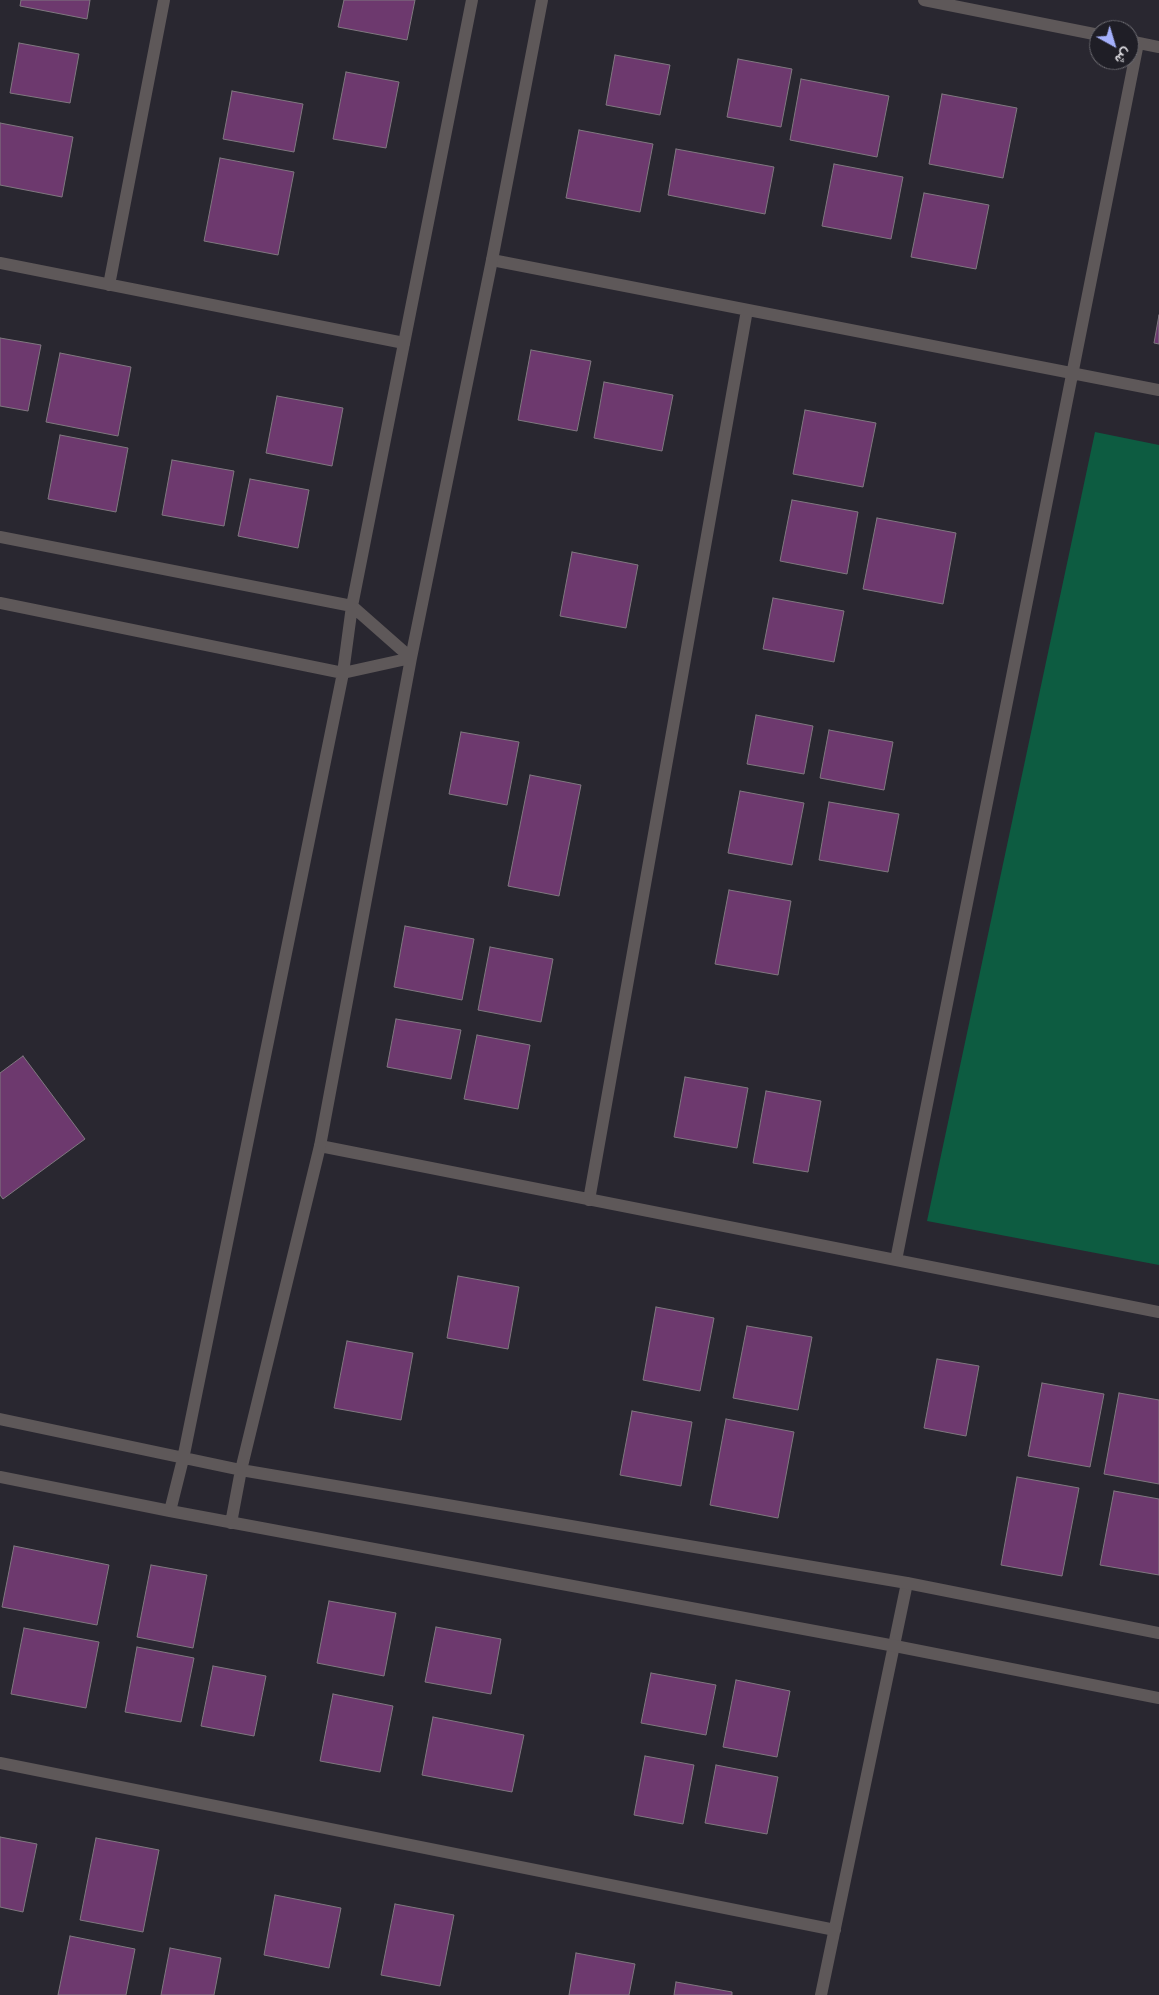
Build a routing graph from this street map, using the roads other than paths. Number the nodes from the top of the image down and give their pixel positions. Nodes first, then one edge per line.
1 (164, 0) edge
2 (472, 0) edge
3 (542, 0) edge
4 (924, 0) edge
5 (1089, 33) edge
6 (1139, 43) edge
7 (1159, 47) edge
8 (1129, 70) edge
9 (492, 260) junction
10 (0, 263) edge
11 (109, 285) junction
12 (747, 310) junction
13 (404, 343) junction
14 (1072, 373) junction
15 (1159, 390) edge
16 (0, 537) edge
17 (0, 603) edge
18 (352, 606) junction
19 (411, 658) junction
20 (343, 673) junction
21 (320, 1146) junction
22 (589, 1200) junction
23 (896, 1260) junction
24 (1159, 1312) edge
25 (0, 1419) edge
26 (183, 1459) junction
27 (241, 1470) junction
28 (0, 1477) edge
29 (170, 1511) junction
30 (232, 1523) junction
31 (907, 1583) junction
32 (1159, 1633) edge
33 (895, 1646) junction
34 (1159, 1698) edge
35 (0, 1763) edge
36 (835, 1930) junction
37 (821, 1995) edge

1 - 11 street
2 - 13 street
3 - 9 street
4 - 5 street
6 - 7 street
8 - 14 street
9 - 12 street
9 - 19 street
10 - 11 street
11 - 13 street
12 - 14 street
12 - 22 street
13 - 18 street
14 - 15 street
14 - 23 street
16 - 18 street
17 - 20 street
18 - 19 street
18 - 20 street
19 - 20 street
19 - 21 street
20 - 26 street
21 - 22 street
21 - 27 street
22 - 23 street
23 - 24 street
25 - 26 street
26 - 27 street
26 - 29 street
27 - 30 street
27 - 31 street
28 - 29 street
29 - 30 street
30 - 33 street
31 - 32 street
31 - 33 street
33 - 34 street
33 - 36 street
35 - 36 street
36 - 37 street

